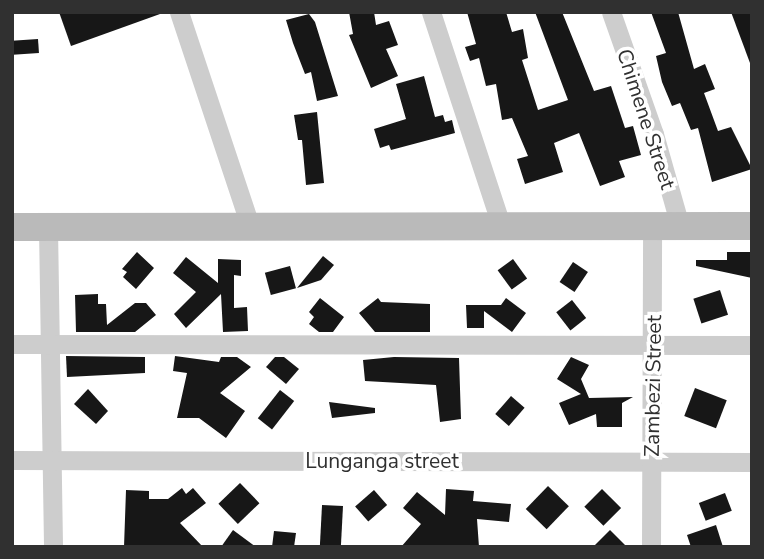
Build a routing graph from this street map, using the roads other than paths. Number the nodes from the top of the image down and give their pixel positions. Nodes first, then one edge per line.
1 (178, 12) edge
2 (431, 12) edge
3 (611, 12) edge
4 (249, 223) junction
5 (501, 225) junction
6 (666, 225) junction
7 (752, 226) edge
8 (12, 227) edge
9 (48, 227) junction
10 (12, 344) edge
11 (50, 344) junction
12 (654, 345) junction
13 (752, 345) edge
14 (12, 460) edge
15 (50, 460) junction
16 (652, 462) junction
17 (752, 462) edge
18 (53, 547) edge
19 (651, 547) edge

1 - 4 street
2 - 5 street
3 - 6 street, Chimene Street
4 - 5 street
4 - 9 street
5 - 6 street
6 - 7 street
6 - 12 street, Zambezi Street
8 - 9 street
9 - 11 street
10 - 11 street
11 - 12 street
11 - 15 street
12 - 13 street
12 - 16 street, Zambezi Street
14 - 15 street, Lunganga street
15 - 16 street, Lunganga street
15 - 18 street
16 - 17 street, Lunganga street
16 - 19 street, Zambezi Street

